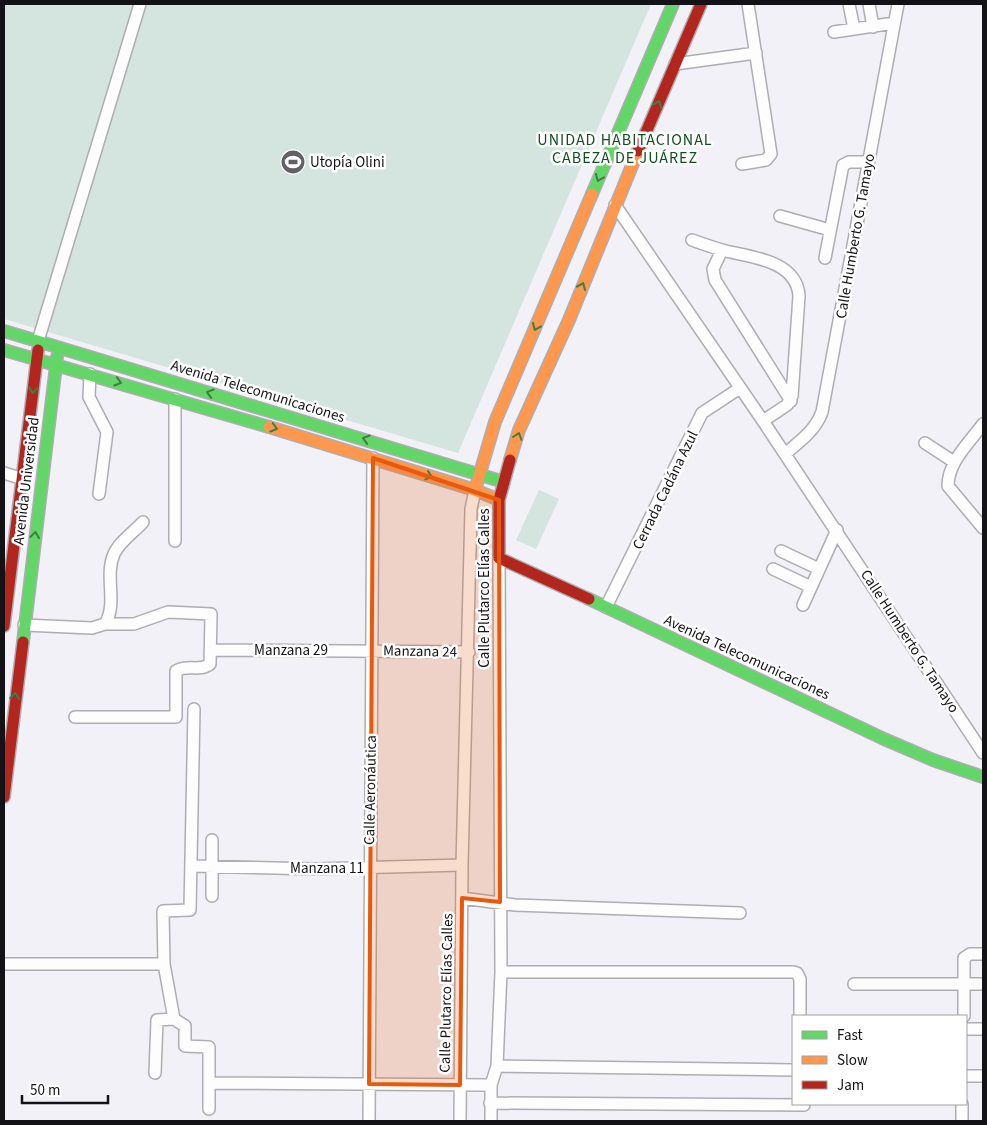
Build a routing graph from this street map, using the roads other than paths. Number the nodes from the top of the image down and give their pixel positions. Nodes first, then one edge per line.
1 (140, 4) edge
2 (673, 4) edge
3 (701, 4) edge
4 (748, 4) edge
5 (849, 4) edge
6 (869, 4) edge
7 (898, 4) edge
8 (894, 23) junction
9 (873, 26) junction
10 (854, 29) junction
11 (834, 32) dead end
12 (756, 53) junction
13 (675, 64) junction
14 (868, 162) junction
15 (742, 164) dead end
16 (614, 205) junction
17 (780, 216) dead end
18 (830, 230) junction
19 (692, 240) dead end
20 (722, 250) junction
21 (825, 258) dead end
22 (4, 331) edge
23 (38, 341) junction
24 (58, 347) junction
25 (4, 350) edge
26 (37, 360) junction
27 (56, 365) junction
28 (90, 374) junction
29 (740, 388) junction
30 (175, 399) junction
31 (791, 401) junction
32 (763, 421) junction
33 (983, 424) edge
34 (925, 442) dead end
35 (785, 454) junction
36 (373, 458) junction
37 (954, 462) junction
38 (4, 473) edge
39 (480, 474) junction
40 (23, 479) junction
41 (504, 482) junction
42 (474, 490) junction
43 (99, 494) dead end
44 (499, 500) junction
45 (142, 522) dead end
46 (983, 528) edge
47 (837, 530) junction
48 (175, 541) dead end
49 (781, 551) dead end
50 (499, 558) junction
51 (773, 569) dead end
52 (819, 569) junction
53 (811, 587) junction
54 (6, 595) edge
55 (803, 605) dead end
56 (606, 606) junction
57 (105, 624) junction
58 (4, 626) edge
59 (24, 626) junction
60 (211, 650) junction
61 (371, 650) junction
62 (469, 652) junction
63 (194, 708) dead end
64 (75, 717) dead end
65 (983, 753) edge
66 (983, 777) edge
67 (4, 797) edge
68 (212, 840) dead end
69 (462, 865) junction
70 (192, 866) junction
71 (212, 866) junction
72 (369, 868) junction
73 (212, 896) dead end
74 (462, 898) junction
75 (500, 902) junction
76 (740, 913) dead end
77 (983, 954) edge
78 (4, 964) edge
79 (164, 964) junction
80 (501, 972) junction
81 (854, 984) dead end
82 (964, 984) junction
83 (983, 984) edge
84 (800, 1015) edge
85 (964, 1015) edge
86 (174, 1019) junction
87 (967, 1029) edge
88 (983, 1029) edge
89 (497, 1066) junction
90 (792, 1070) edge
91 (155, 1073) dead end
92 (967, 1076) edge
93 (983, 1076) edge
94 (209, 1083) junction
95 (369, 1084) junction
96 (491, 1084) junction
97 (460, 1085) junction
98 (490, 1103) junction
99 (792, 1105) edge
100 (962, 1105) edge
101 (209, 1109) dead end
102 (369, 1121) edge
103 (460, 1121) edge
104 (491, 1121) edge
105 (962, 1121) edge

1 - 23 street
2 -> 39 street, Calle Plutarco Elías Calles
3 - 13 street, Calle Plutarco Elías Calles
4 - 12 street
5 - 10 street
6 - 9 street
7 - 8 street, Calle Humberto G. Tamayo
8 - 9 street
8 - 14 street, Calle Humberto G. Tamayo
9 - 10 street
10 - 11 street
12 - 13 street
12 - 15 street
16 -> 13 street, Calle Plutarco Elías Calles
14 - 18 street
14 - 35 street, Calle Humberto G. Tamayo
16 - 29 street, Calle Humberto G. Tamayo
41 -> 16 street, Calle Plutarco Elías Calles
17 - 18 street
18 - 21 street
19 - 20 street
20 - 31 street
20 - 31 street
22 - 23 street, Avenida Telecomunicaciones
23 - 24 street, Avenida Telecomunicaciones
23 - 26 street, Avenida Universidad
24 - 27 street, Avenida Universidad
39 -> 24 street, Avenida Telecomunicaciones
25 - 26 street, Avenida Telecomunicaciones
26 - 27 street, Avenida Telecomunicaciones
26 -> 40 street, Avenida Universidad
27 - 28 street, Avenida Telecomunicaciones
59 -> 27 street, Avenida Universidad
28 -> 30 street, Avenida Telecomunicaciones
28 - 43 street
29 - 32 street, Calle Humberto G. Tamayo
29 - 56 street, Cerrada Cadána Azul
30 -> 36 street, Avenida Telecomunicaciones
30 - 48 street
31 - 32 street
32 - 35 street, Calle Humberto G. Tamayo
33 - 37 street
34 - 37 street
35 - 47 street, Calle Humberto G. Tamayo
36 -> 42 street, Avenida Telecomunicaciones
36 - 61 street, Calle Aeronáutica
37 - 46 street
38 - 40 street
39 - 41 street, Avenida Telecomunicaciones
39 - 42 street, Calle Plutarco Elías Calles
40 - 54 street, Avenida Universidad
41 - 44 street, Calle Plutarco Elías Calles
42 - 44 street, Avenida Telecomunicaciones
42 - 62 street, Calle Plutarco Elías Calles
44 - 50 street, Calle Plutarco Elías Calles
45 - 57 street
47 - 52 street
47 - 65 street, Calle Humberto G. Tamayo
49 - 52 street
50 - 56 street, Avenida Telecomunicaciones
50 - 75 street, Calle Plutarco Elías Calles
51 - 53 street
52 - 53 street
53 - 55 street
54 - 58 street, Avenida Universidad
56 - 66 street, Avenida Telecomunicaciones
57 - 59 street
57 - 60 street
67 -> 59 street, Avenida Universidad
60 - 61 street, Manzana 29
60 - 64 street
61 - 62 street, Manzana 24
61 - 72 street, Calle Aeronáutica
62 - 69 street, Calle Plutarco Elías Calles
63 - 70 street
68 - 71 street
69 - 72 street, Manzana 11
69 - 74 street, Calle Plutarco Elías Calles
70 - 71 street, Manzana 11
70 - 79 street
71 - 72 street, Manzana 11
71 - 73 street
72 - 95 street, Calle Aeronáutica
74 - 75 street
74 - 97 street, Calle Plutarco Elías Calles
75 - 76 street
75 - 80 street, Calle Plutarco Elías Calles
77 - 82 street
78 - 79 street
79 - 86 street
80 - 84 street
80 - 89 street, Calle Plutarco Elías Calles
81 - 82 street
82 - 83 street
82 - 85 street
86 - 91 street
86 - 94 street
87 - 88 street
89 - 90 street
89 - 96 street, Calle Plutarco Elías Calles
92 - 93 street
94 - 95 street
94 - 101 street
95 - 97 street
95 - 102 street, Calle Aeronáutica
96 - 97 street
96 - 98 street, Calle Plutarco Elías Calles
97 - 103 street, Calle Plutarco Elías Calles
98 - 99 street
98 - 104 street, Calle Plutarco Elías Calles
100 - 105 street

